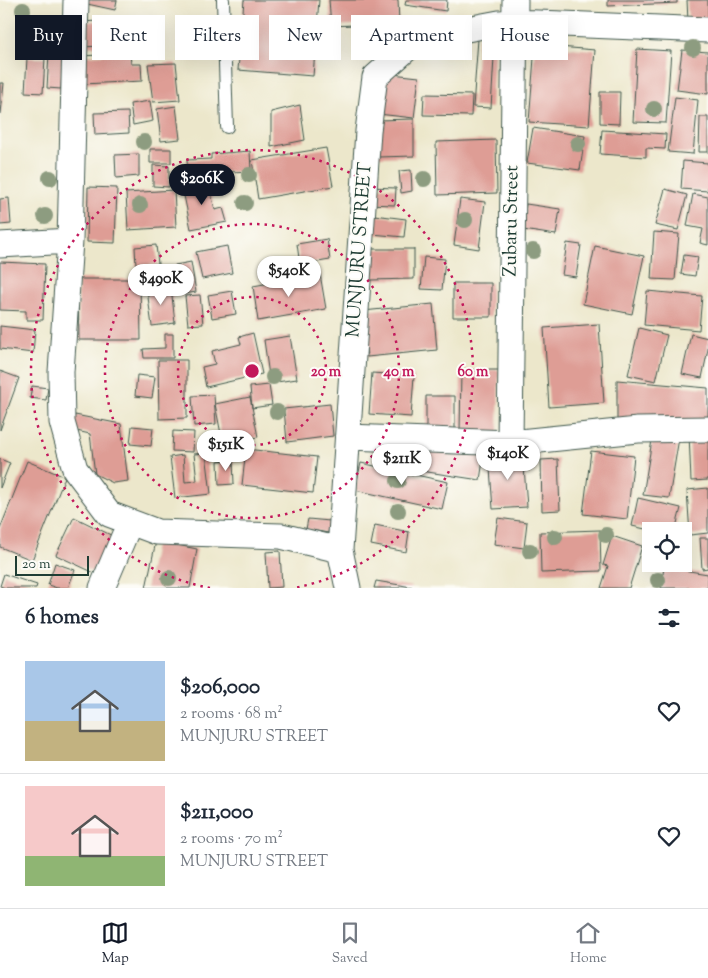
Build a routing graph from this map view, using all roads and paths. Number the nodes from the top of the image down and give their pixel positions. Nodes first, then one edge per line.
1 (76, 0) edge
2 (223, 0) edge
3 (514, 11) edge
4 (708, 30) edge
5 (227, 127) dead end
6 (70, 241) junction
7 (0, 245) edge
8 (708, 429) edge
9 (348, 437) junction
10 (510, 443) junction
11 (130, 522) junction
12 (340, 550) junction
13 (102, 588) edge
14 (348, 588) edge

1 - 6 street
2 - 5 lane
3 - 4 street, MUNJURU STREET
3 - 9 street, MUNJURU STREET
3 - 10 street, Zubaru Street
6 - 7 street
6 - 11 street
8 - 10 street
9 - 10 street
9 - 12 street, MUNJURU STREET
11 - 12 street
11 - 13 street
12 - 14 street, MUNJURU STREET

